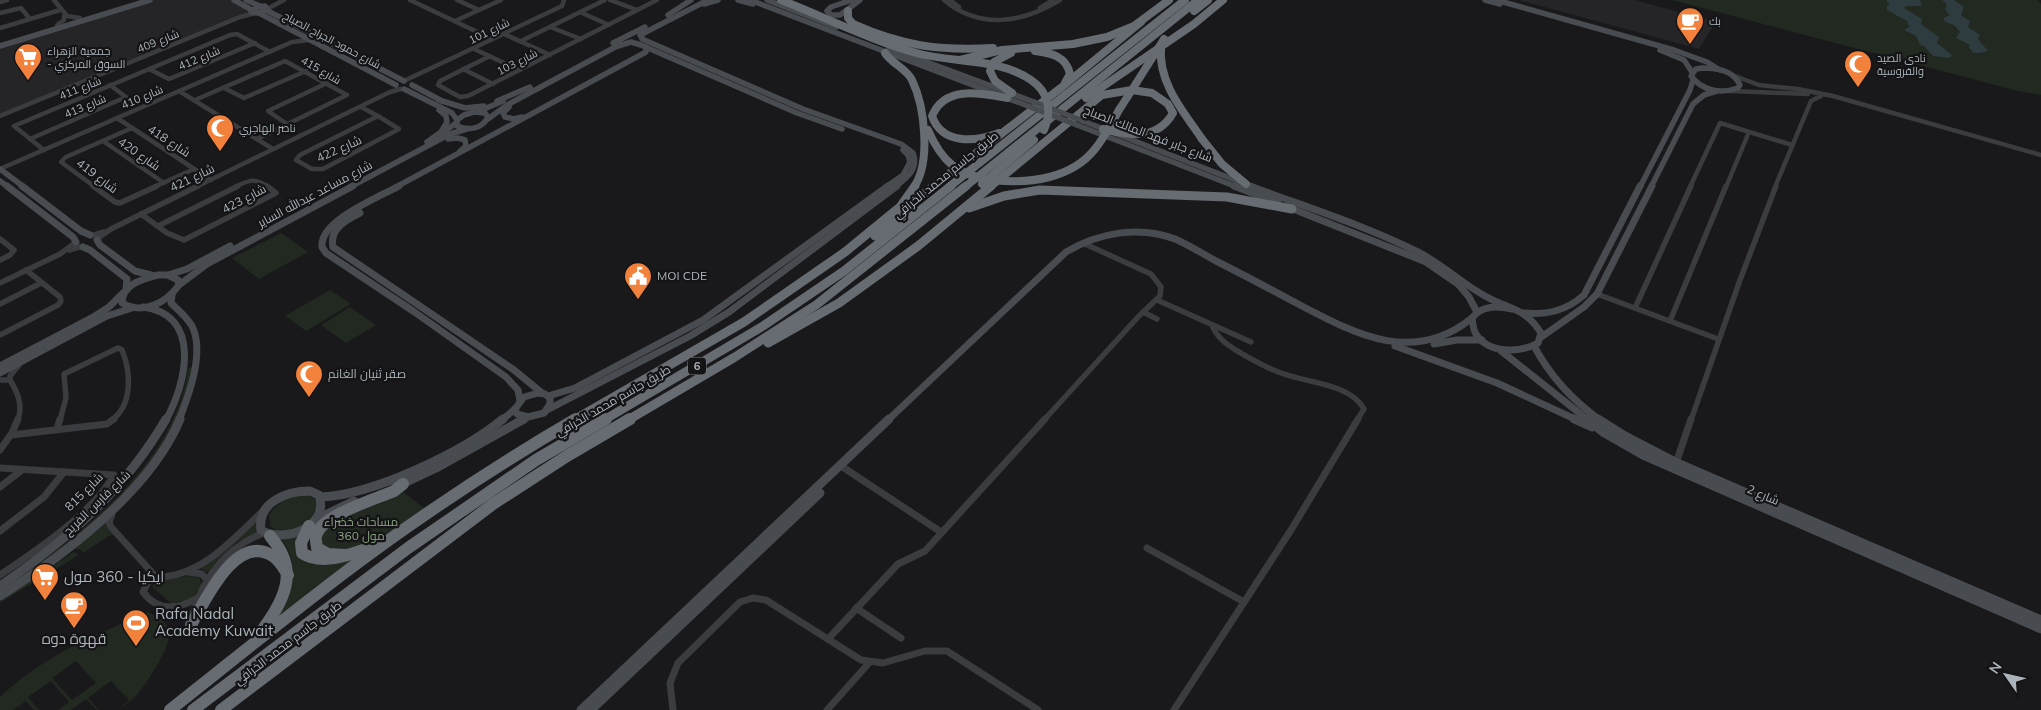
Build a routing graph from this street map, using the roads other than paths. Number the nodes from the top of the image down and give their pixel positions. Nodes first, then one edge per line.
1 (7, 0) edge
2 (54, 0) edge
3 (140, 0) edge
4 (150, 0) edge
5 (246, 0) edge
6 (284, 0) edge
7 (410, 0) edge
8 (457, 0) edge
9 (501, 0) edge
10 (564, 0) edge
11 (605, 0) edge
12 (610, 0) edge
13 (657, 0) edge
14 (691, 0) edge
15 (697, 0) edge
16 (702, 0) edge
17 (708, 0) edge
18 (718, 0) edge
19 (738, 0) edge
20 (750, 0) edge
21 (760, 0) edge
22 (767, 0) edge
23 (781, 0) edge
24 (852, 0) edge
25 (860, 0) edge
26 (944, 0) edge
27 (950, 0) edge
28 (1053, 0) edge
29 (1060, 0) edge
30 (1169, 0) edge
31 (1174, 0) edge
32 (1185, 0) edge
33 (1198, 0) edge
34 (1208, 0) edge
35 (1217, 0) edge
36 (1223, 0) edge
37 (1485, 0) edge
38 (1496, 0) edge
39 (237, 1) edge
40 (0, 2) edge
41 (786, 7) junction
42 (264, 8) junction
43 (60, 10) junction
44 (479, 10) junction
45 (637, 10) junction
46 (688, 10) junction
47 (774, 10) junction
48 (848, 11) junction
49 (254, 12) junction
50 (580, 12) junction
51 (0, 13) edge
52 (64, 16) junction
53 (670, 16) junction
54 (80, 18) junction
55 (30, 19) junction
56 (455, 22) junction
57 (1141, 22) junction
58 (57, 25) junction
59 (609, 25) junction
60 (550, 27) junction
61 (0, 28) edge
62 (644, 33) junction
63 (298, 34) junction
64 (504, 34) junction
65 (1174, 36) junction
66 (492, 39) junction
67 (581, 39) junction
68 (1164, 39) junction
69 (309, 40) junction
70 (521, 41) junction
71 (1123, 41) junction
72 (292, 42) junction
73 (0, 44) edge
74 (255, 44) junction
75 (332, 44) junction
76 (645, 44) junction
77 (1061, 44) junction
78 (618, 46) junction
79 (1041, 46) junction
80 (324, 47) junction
81 (896, 48) junction
82 (474, 49) junction
83 (270, 52) junction
84 (885, 53) junction
85 (662, 54) junction
86 (550, 55) junction
87 (1101, 55) junction
88 (490, 56) junction
89 (1699, 59) junction
90 (1688, 63) junction
91 (149, 69) junction
92 (463, 69) junction
93 (519, 70) junction
94 (1720, 70) junction
95 (306, 71) junction
96 (384, 71) junction
97 (1692, 72) junction
98 (376, 74) junction
99 (1730, 74) junction
100 (419, 76) junction
101 (1693, 80) junction
102 (405, 81) junction
103 (1084, 82) junction
104 (327, 83) junction
105 (412, 84) junction
106 (493, 84) junction
107 (110, 85) junction
108 (742, 86) junction
109 (1062, 87) junction
110 (224, 88) junction
111 (399, 88) junction
112 (529, 90) junction
113 (179, 91) junction
114 (1717, 91) junction
115 (1728, 91) junction
116 (579, 92) junction
117 (1798, 93) junction
118 (1010, 96) junction
119 (1821, 96) junction
120 (195, 100) junction
121 (1844, 100) junction
122 (1811, 101) junction
123 (438, 103) junction
124 (361, 106) junction
125 (920, 106) junction
126 (540, 110) junction
127 (476, 112) junction
128 (0, 116) edge
129 (378, 116) junction
130 (117, 118) junction
131 (487, 120) junction
132 (456, 122) junction
133 (287, 124) junction
134 (837, 124) junction
135 (1011, 127) junction
136 (132, 128) junction
137 (1103, 128) junction
138 (469, 129) junction
139 (506, 129) junction
140 (1749, 132) junction
141 (30, 139) junction
142 (256, 139) junction
143 (488, 139) junction
144 (103, 141) junction
145 (429, 143) junction
146 (1020, 143) junction
147 (1792, 145) junction
148 (273, 149) junction
149 (44, 150) junction
150 (2041, 154) edge
151 (450, 160) junction
152 (0, 169) edge
153 (194, 169) junction
154 (428, 173) junction
155 (0, 180) edge
156 (210, 180) junction
157 (164, 183) junction
158 (955, 184) junction
159 (1246, 184) junction
160 (42, 200) junction
161 (32, 205) junction
162 (1292, 209) junction
163 (141, 214) junction
164 (945, 224) junction
165 (158, 226) junction
166 (95, 237) junction
167 (0, 239) edge
168 (1085, 244) junction
169 (78, 245) junction
170 (335, 249) junction
171 (845, 252) junction
172 (326, 253) junction
173 (0, 260) edge
174 (122, 262) junction
175 (112, 268) junction
176 (26, 270) junction
177 (370, 272) junction
178 (168, 274) junction
179 (158, 275) junction
180 (361, 276) junction
181 (806, 278) junction
182 (0, 283) edge
183 (41, 283) junction
184 (179, 285) junction
185 (124, 292) junction
186 (854, 293) junction
187 (1597, 294) junction
188 (172, 295) junction
189 (1157, 300) junction
190 (0, 304) edge
191 (132, 308) junction
192 (143, 308) junction
193 (1635, 308) junction
194 (1512, 309) junction
195 (1143, 312) junction
196 (1521, 312) junction
197 (1475, 315) junction
198 (1157, 319) dead end
199 (1670, 321) junction
200 (1212, 325) junction
201 (0, 335) edge
202 (1540, 338) junction
203 (1718, 339) junction
204 (1482, 340) junction
205 (1250, 342) dead end
206 (1395, 346) junction
207 (1534, 346) junction
208 (1496, 348) junction
209 (735, 358) junction
210 (22, 362) junction
211 (0, 366) edge
212 (0, 373) edge
213 (0, 380) edge
214 (10, 380) junction
215 (545, 394) junction
216 (520, 400) junction
217 (515, 409) junction
218 (547, 410) junction
219 (526, 418) junction
220 (56, 429) junction
221 (1601, 430) junction
222 (11, 435) junction
223 (0, 450) edge
224 (1676, 462) junction
225 (843, 467) junction
226 (0, 468) edge
227 (22, 470) junction
228 (64, 472) junction
229 (403, 484) junction
230 (0, 487) edge
231 (127, 494) junction
232 (321, 497) junction
233 (267, 507) junction
234 (312, 523) junction
235 (0, 531) edge
236 (941, 532) junction
237 (267, 534) junction
238 (388, 540) junction
239 (1147, 548) dead end
240 (346, 555) junction
241 (185, 572) junction
242 (0, 574) edge
243 (288, 575) junction
244 (156, 577) junction
245 (207, 580) junction
246 (0, 586) edge
247 (0, 596) edge
248 (197, 598) junction
249 (1244, 602) junction
250 (856, 608) junction
251 (2041, 620) edge
252 (191, 625) joint
253 (2041, 629) edge
254 (829, 638) junction
255 (901, 638) dead end
256 (243, 653) junction
257 (869, 663) junction
258 (170, 710) edge
259 (193, 710) edge
260 (221, 710) edge
261 (581, 710) edge
262 (591, 710) edge
263 (673, 710) edge
264 (827, 710) edge
265 (1038, 710) edge
266 (1174, 710) edge

1 - 40 street
2 - 43 street
3 - 54 street
4 - 73 street
5 - 42 street, شارع حمود الجراح الصباح
6 - 42 street
7 - 56 street
8 - 44 street
9 - 44 street
10 - 64 street, شارع 101
11 - 50 street
12 - 45 street
13 - 45 street, شارع 103
14 - 53 street
15 - 53 street
16 - 53 street
17 - 46 street
18 - 46 street
19 - 47 street
20 - 47 street, شارع جابر فهد المالك الصباح
21 - 41 street
22 - 41 street, شارع جابر فهد المالك الصباح
23 - 81 highway, bridge
24 - 48 street
25 - 48 street
26 - 29 street
27 - 28 street
30 - 57 highway
31 - 71 highway
32 - 103 highway, طريق جاسم محمد الخرافي / 6
33 - 146 highway, طريق جاسم محمد الخرافي / 6
34 - 68 highway
35 - 65 highway
36 - 65 highway
37 - 90 street
38 - 89 street
39 - 49 street, شارع حمود الجراح الصباح
41 - 81 street, شارع جابر فهد المالك الصباح
42 - 49 street
42 - 75 street, شارع حمود الجراح الصباح
43 - 52 street
43 - 55 street
44 - 56 street
45 - 59 street, شارع 103
46 - 53 street
47 - 84 street, شارع جابر فهد المالك الصباح
48 - 77 highway
49 - 63 street, شارع حمود الجراح الصباح
49 - 128 street, شارع 409
50 - 59 street
50 - 60 street
51 - 55 street
52 - 54 street
52 - 58 street
53 - 62 street
53 - 112 street
54 - 58 street
55 - 61 street
56 - 66 street
57 - 77 highway
57 - 87 highway
58 - 73 street
59 - 67 street, شارع 103
60 - 67 street
60 - 70 street
62 - 76 street
62 - 78 street
63 - 69 street, شارع حمود الجراح الصباح
63 - 72 street, شارع 410
64 - 66 street, شارع 101
64 - 70 street
65 - 146 highway
66 - 82 street, شارع 101
67 - 86 street, شارع 103
68 - 125 highway, bridge
68 - 159 highway, bridge
69 - 72 street, شارع 410
69 - 80 street, شارع حمود الجراح الصباح
70 - 86 street
71 - 87 highway
71 - 103 highway
72 - 83 street, شارع 410
74 - 83 street, شارع 411
74 - 91 street, شارع 412
74 - 91 street, شارع 411
75 - 80 street
75 - 96 street, شارع حمود الجراح الصباح
76 - 78 street
76 - 85 street
76 - 108 street
76 - 116 street
77 - 79 highway
78 - 112 street
79 - 81 highway, bridge
79 - 81 highway
80 - 98 street, شارع حمود الجراح الصباح
81 - 118 street, شارع جابر فهد المالك الصباح
81 - 186 highway, bridge
82 - 88 street
82 - 100 street, شارع 101
83 - 113 street, شارع 410
84 - 118 street, شارع جابر فهد المالك الصباح
84 - 125 highway
85 - 108 street
85 - 116 street
86 - 93 street, شارع 103
87 - 109 highway
88 - 92 street, شارع 103
88 - 93 street
89 - 90 street
89 - 94 street
90 - 97 street
91 - 107 street, شارع 411
92 - 106 street
92 - 106 street, شارع 103
93 - 106 street, شارع 103
94 - 97 street
94 - 99 street
95 - 104 street, شارع 415
95 - 110 street
95 - 110 street, شارع 415
96 - 98 street
96 - 102 street, شارع حمود الجراح الصباح
97 - 101 street
98 - 111 street, شارع حمود الجراح الصباح
99 - 115 street
99 - 121 street
100 - 102 street, شارع 101
100 - 105 street, شارع 101
101 - 114 street
101 - 196 street
102 - 105 street, شارع حمود الجراح الصباح
102 - 111 street
103 - 158 highway, طريق جاسم محمد الخرافي / 6
104 - 133 street
104 - 133 street, شارع 415
105 - 111 street
105 - 123 street, شارع حمود الجراح الصباح
107 - 141 street, شارع 413
107 - 141 street, شارع 411
108 - 134 street
109 - 118 highway
109 - 135 highway
110 - 120 street, شارع 415
111 - 123 street, شارع حمود الجراح الصباح
111 - 124 street, شارع 421
112 - 123 street
112 - 126 street
112 - 127 street
112 - 131 street
113 - 120 street
113 - 130 street, شارع 410
114 - 115 street
114 - 187 street
115 - 117 street
116 - 126 street
116 - 154 street
117 - 119 street
117 - 122 street
118 - 135 highway
118 - 137 street, شارع جابر فهد المالك الصباح, bridge
118 - 162 street, شارع جابر فهد المالك الصباح, bridge
119 - 121 street
119 - 122 street
120 - 142 street
121 - 150 street
122 - 147 street
123 - 127 street, شارع حمود الجراح الصباح
123 - 132 street, شارع حمود الجراح الصباح
123 - 145 street
124 - 129 street, شارع 422
124 - 148 street, شارع 421
125 - 171 highway
126 - 139 street
127 - 131 street, شارع حمود الجراح الصباح
127 - 132 street, شارع مساعد عبدالله الساير
129 - 129 street, شارع 422
130 - 136 street, شارع 418
130 - 149 street, شارع 410
131 - 138 street, شارع مساعد عبدالله الساير
131 - 139 street
132 - 138 street, شارع حمود الجراح الصباح
132 - 145 street, شارع مساعد عبدالله الساير
133 - 142 street, شارع 415
134 - 215 street
134 - 218 street
135 - 171 highway
136 - 144 street, شارع 419
136 - 153 street, شارع 418
137 - 159 street, شارع جابر فهد المالك الصباح
137 - 164 highway
138 - 143 street
138 - 145 street, شارع مساعد عبدالله الساير
139 - 143 street
140 - 147 street
140 - 193 street
140 - 199 street
141 - 149 street, شارع 411
142 - 148 street
143 - 151 street
144 - 157 street, شارع 420
144 - 157 street, شارع 419
145 - 151 street
145 - 178 street, شارع مساعد عبدالله الساير
145 - 184 street, شارع مساعد عبدالله الساير
146 - 209 highway, طريق جاسم محمد الخرافي / 6
147 - 203 street
148 - 156 street, شارع 421
149 - 152 street, شارع 410
151 - 154 street
152 - 160 street
153 - 156 street, شارع 418
153 - 157 street, شارع 419
154 - 170 street
154 - 172 street
155 - 161 street
156 - 163 street, شارع 421
158 - 181 highway
158 - 259 highway, طريق جاسم محمد الخرافي / 6
159 - 194 street, شارع جابر فهد المالك الصباح
160 - 161 street
160 - 166 street
161 - 169 street
162 - 164 highway
162 - 197 street, شارع جابر فهد المالك الصباح
163 - 165 street, شارع 423
163 - 166 street, شارع 421
164 - 186 highway
165 - 165 street, شارع 423
166 - 169 street
166 - 174 street
167 - 173 street
168 - 189 street
168 - 206 street
168 - 225 street
169 - 175 street
169 - 176 street
170 - 172 street
170 - 177 street
171 - 181 highway
172 - 180 street
174 - 175 street
174 - 179 street
175 - 185 street
176 - 182 street
176 - 183 street
177 - 180 street
177 - 215 street
178 - 179 street, شارع مساعد عبدالله الساير
178 - 184 street
179 - 185 street
180 - 216 street
181 - 238 highway
183 - 190 street
183 - 201 street
184 - 188 street, شارع مساعد عبدالله الساير
185 - 191 street
185 - 211 street
186 - 209 highway
187 - 193 street
187 - 202 street
188 - 192 street
188 - 231 street, شارع فارس الفريح
189 - 195 street
189 - 200 street
191 - 192 street
191 - 210 street
192 - 246 street, شارع فارس الفريح
193 - 199 street
194 - 196 street
194 - 197 street
195 - 198 street
195 - 236 street
196 - 202 street
197 - 204 street
197 - 225 street
199 - 203 street
200 - 205 street
200 - 249 street
202 - 207 street
203 - 224 street
204 - 206 street
204 - 208 street
206 - 221 street
207 - 208 street
207 - 224 street, شارع 2
208 - 221 street, شارع 2
209 - 260 highway, طريق جاسم محمد الخرافي / 6
210 - 212 street
210 - 214 street
213 - 214 street
214 - 222 street
215 - 216 street
215 - 218 street
216 - 217 street
217 - 219 street
217 - 232 street
218 - 219 street
219 - 229 street
220 - 220 street
220 - 222 street
221 - 253 street, شارع 2
222 - 223 street
224 - 251 street, شارع 2
225 - 236 street
225 - 261 street
225 - 262 street
226 - 227 street, شارع 815
227 - 228 street, شارع 815
227 - 230 street
228 - 235 street
228 - 242 street, شارع 815
229 - 234 street
229 - 240 highway
231 - 244 street
231 - 247 street, شارع فارس الفريح
232 - 233 street
232 - 234 street
233 - 237 street
233 - 241 street
234 - 237 street
234 - 240 highway
236 - 250 street
237 - 243 highway
237 - 245 street
238 - 240 highway
238 - 256 highway
239 - 249 street
241 - 244 street
241 - 245 street
243 - 252 highway
243 - 256 highway
244 - 248 street
245 - 248 street
248 - 252 street
249 - 266 street
250 - 254 street
250 - 255 street
254 - 257 street
254 - 263 street
256 - 258 highway
257 - 264 street
257 - 265 street

